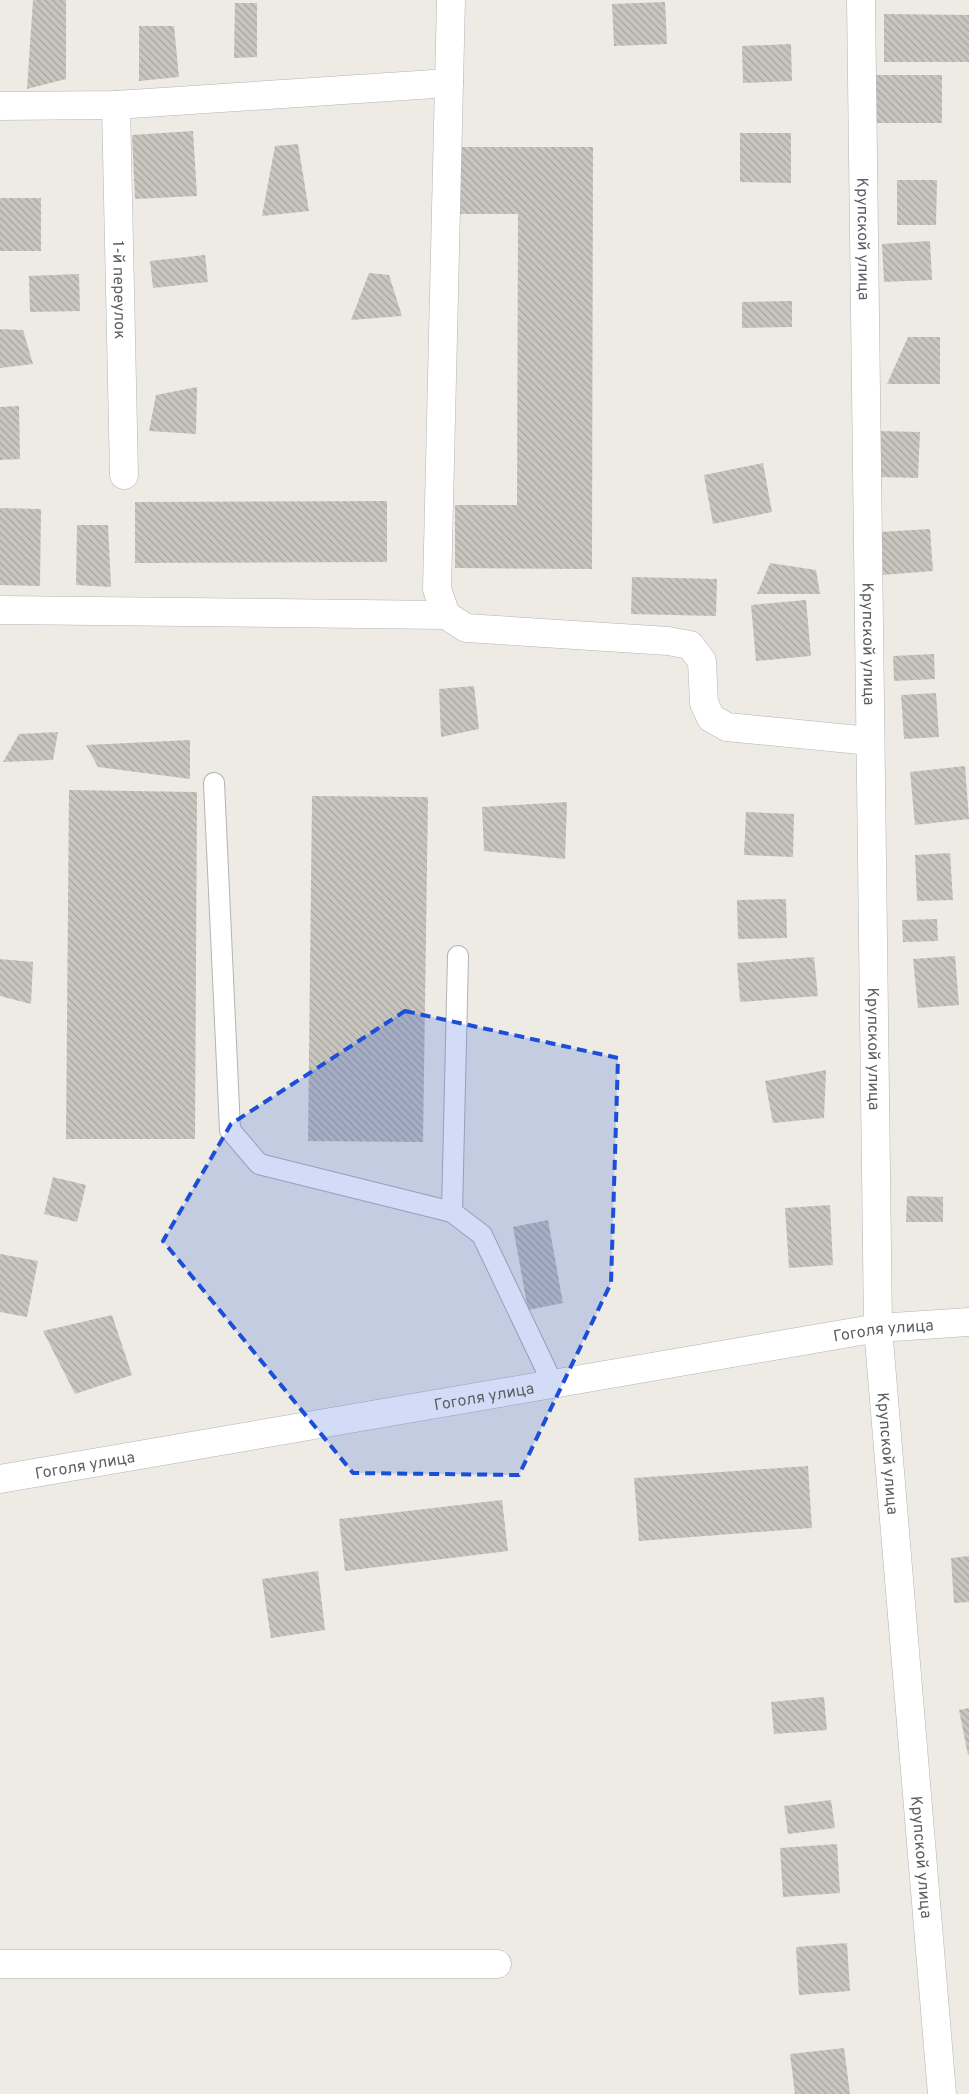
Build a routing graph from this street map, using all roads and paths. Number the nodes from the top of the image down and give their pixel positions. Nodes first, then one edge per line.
1 (451, 0) edge
2 (861, 0) edge
3 (449, 84) junction
4 (116, 105) junction
5 (0, 106) edge
6 (124, 475) dead end
7 (0, 610) edge
8 (446, 615) junction
9 (870, 741) junction
10 (214, 783) dead end
11 (458, 956) dead end
12 (452, 1212) junction
13 (969, 1322) edge
14 (878, 1328) junction
15 (553, 1384) junction
16 (0, 1478) edge
17 (0, 1964) edge
18 (497, 1964) dead end
19 (942, 2094) edge

1 - 3 street
2 - 9 street, Крупской улица
3 - 4 street
3 - 8 street
4 - 5 street
4 - 6 street, 1-й переулок
7 - 8 street
8 - 9 street
9 - 14 street, Крупской улица
10 - 12 lane
11 - 12 lane
12 - 15 lane
13 - 14 street, Гоголя улица
14 - 15 street, Гоголя улица
14 - 19 street, Крупской улица
15 - 16 street, Гоголя улица
17 - 18 street

